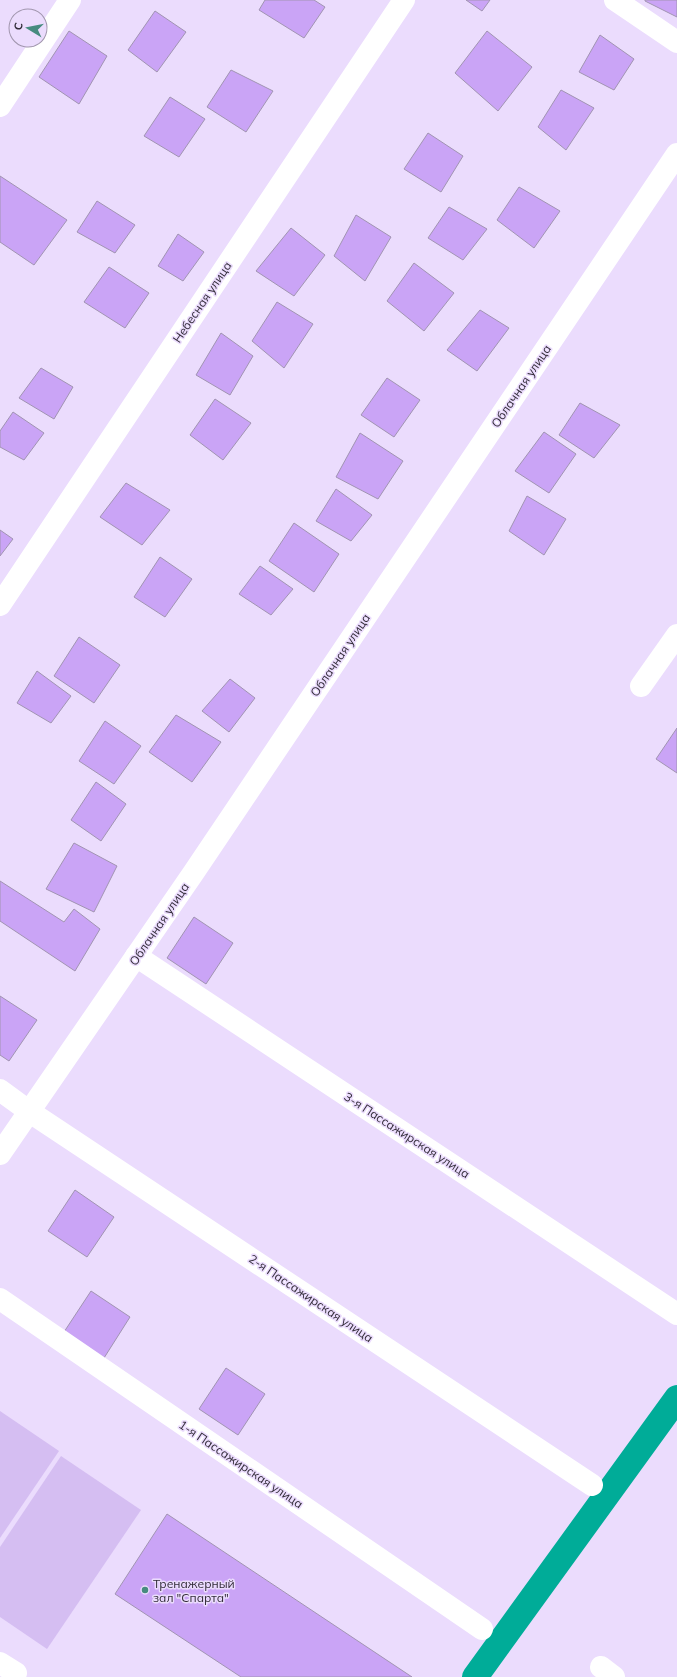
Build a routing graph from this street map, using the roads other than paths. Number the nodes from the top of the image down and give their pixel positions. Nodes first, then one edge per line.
1 (70, 0) edge
2 (404, 0) edge
3 (615, 0) edge
4 (677, 42) edge
5 (0, 106) edge
6 (677, 154) edge
7 (0, 605) edge
8 (677, 635) edge
9 (641, 686) dead end
10 (136, 956) junction
11 (0, 1090) edge
12 (30, 1112) junction
13 (0, 1154) edge
14 (0, 1299) edge
15 (677, 1314) edge
16 (592, 1485) dead end
17 (482, 1629) dead end
18 (0, 1663) edge
19 (13, 1677) edge

1 - 5 street
2 - 7 street, Небесная улица
3 - 4 street
6 - 10 street, Облачная улица
8 - 9 street
10 - 12 street, Облачная улица
10 - 15 street, 3-я Пассажирская улица
11 - 12 street, 2-я Пассажирская улица
12 - 13 street, Облачная улица
12 - 16 street, 2-я Пассажирская улица
14 - 17 street, 1-я Пассажирская улица
18 - 19 street

